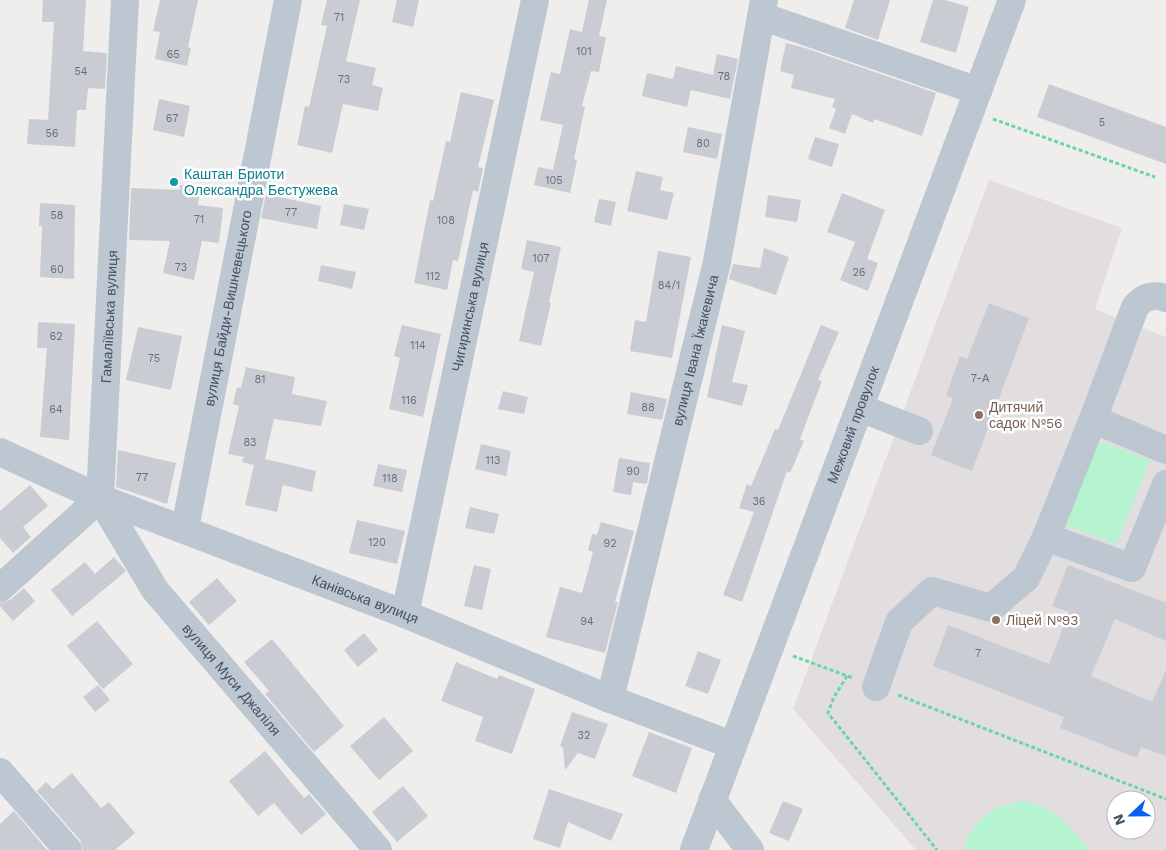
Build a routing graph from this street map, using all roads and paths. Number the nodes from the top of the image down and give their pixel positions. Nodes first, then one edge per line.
1 (125, 0) edge
2 (288, 0) edge
3 (535, 0) edge
4 (1012, 0) edge
5 (762, 8) edge
6 (981, 103) junction
7 (1155, 177) dead end
8 (1166, 298) edge
9 (860, 408) junction
10 (1093, 418) junction
11 (919, 431) dead end
12 (1166, 450) edge
13 (0, 452) edge
14 (1166, 484) edge
15 (100, 498) junction
16 (185, 528) junction
17 (1046, 537) junction
18 (0, 588) edge
19 (405, 614) junction
20 (799, 658) dead end
21 (847, 676) junction
22 (876, 687) junction
23 (610, 698) junction
24 (732, 745) junction
25 (0, 772) edge
26 (1166, 799) edge
27 (712, 800) junction
28 (68, 850) edge
29 (378, 850) edge
30 (694, 850) edge
31 (750, 850) edge
32 (938, 850) edge

1 - 15 street, Гамаліївська вулиця
2 - 16 street, вулиця Байди-Вишневецького
3 - 19 street, Чигиринська вулиця
4 - 6 street, Межовий провулок
5 - 6 street
5 - 23 street, вулиця Івана Їжакевича
6 - 7 path
6 - 9 street, Межовий провулок
8 - 10 street
9 - 11 street
9 - 24 street, Межовий провулок
10 - 12 street
10 - 17 street
13 - 15 street, Канівська вулиця
14 - 17 street
15 - 16 street, Канівська вулиця
15 - 18 street
15 - 29 street, вулиця Муси Джаліля
16 - 19 street, Канівська вулиця
17 - 22 street
19 - 23 street, Канівська вулиця
20 - 21 path
21 - 22 path
21 - 32 path
22 - 26 path
23 - 24 street, Канівська вулиця
24 - 27 street, Межовий провулок
25 - 28 street
27 - 30 street, Межовий провулок
27 - 31 street

